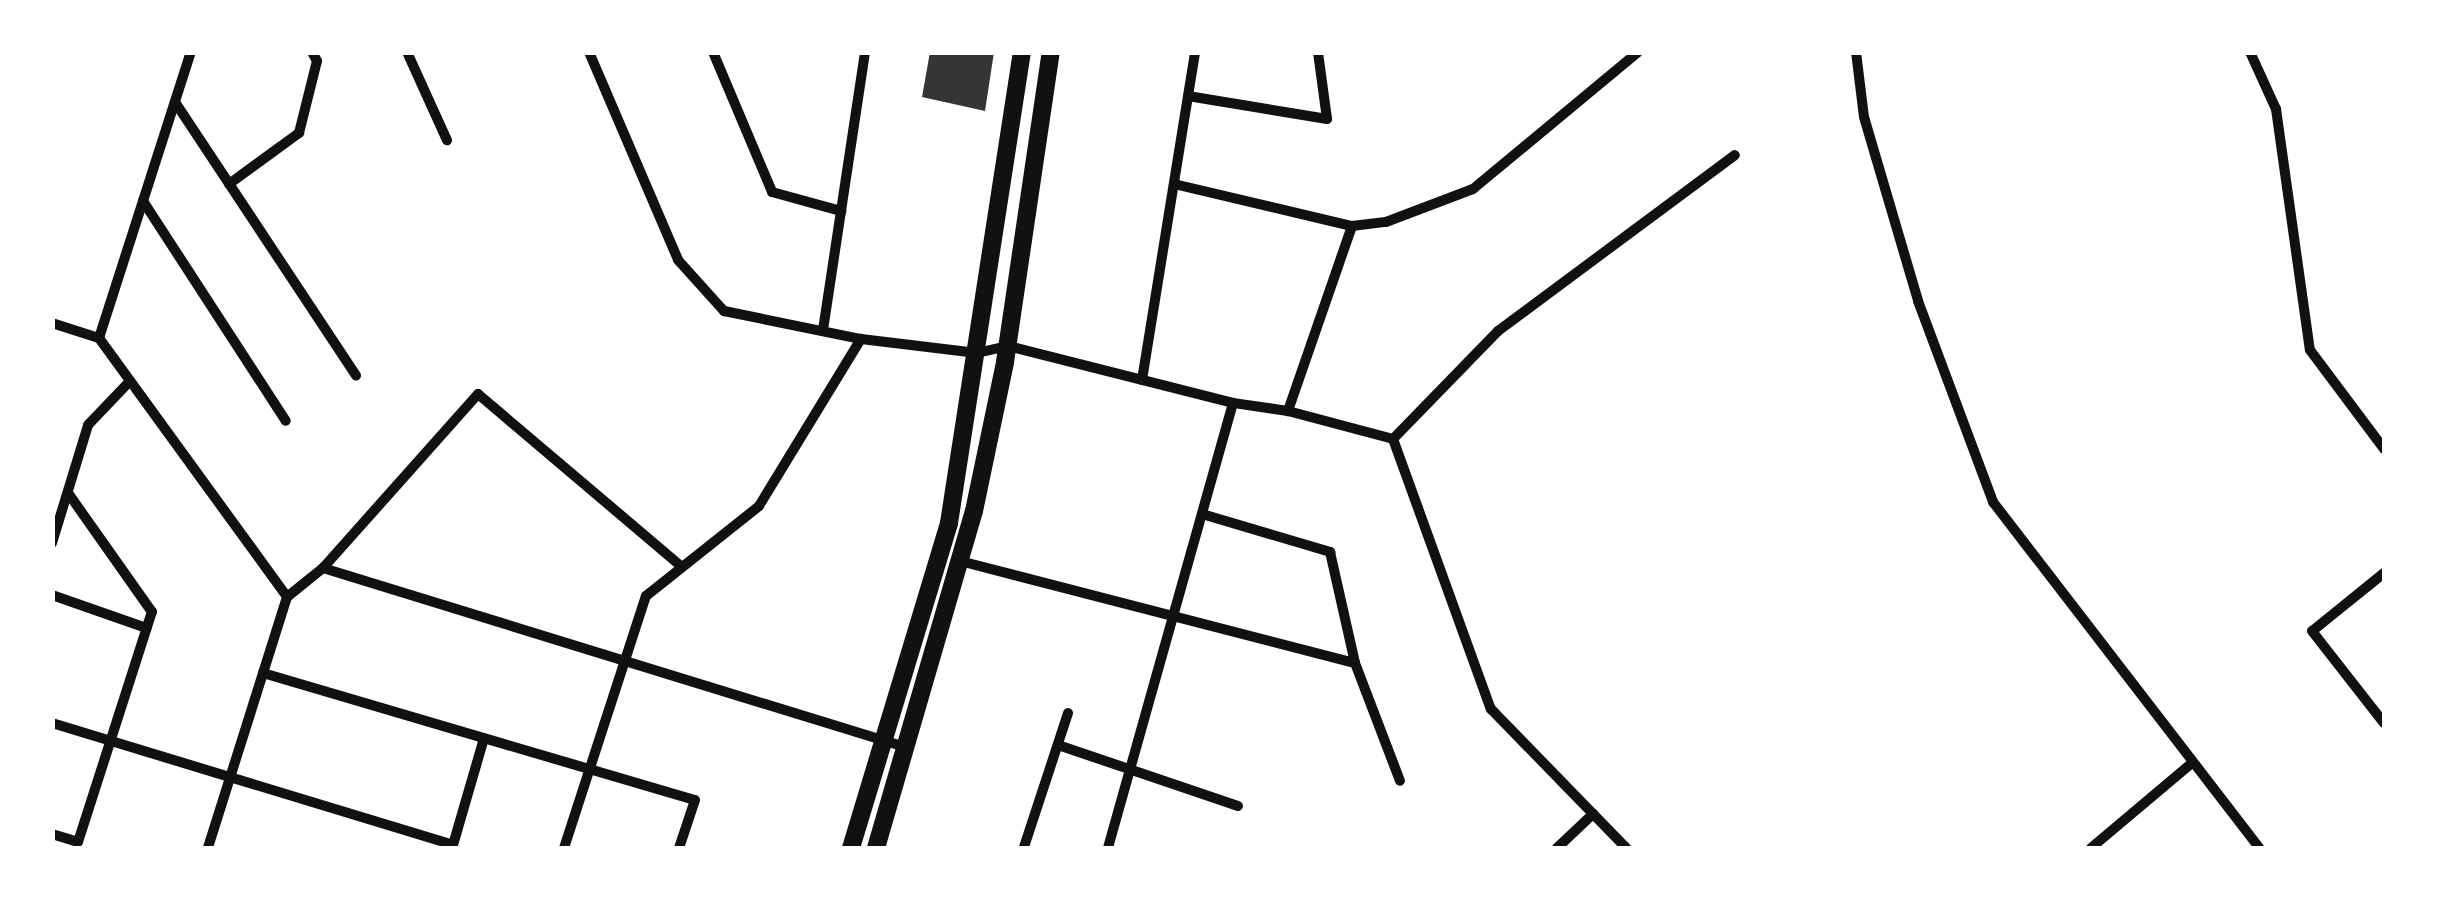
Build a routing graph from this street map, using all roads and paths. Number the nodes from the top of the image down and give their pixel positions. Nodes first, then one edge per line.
1 (191, 52) edge
2 (312, 52) edge
3 (408, 52) edge
4 (589, 52) edge
5 (714, 52) edge
6 (865, 52) edge
7 (1022, 52) edge
8 (1051, 52) edge
9 (1195, 52) edge
10 (1318, 52) edge
11 (1638, 52) edge
12 (1856, 52) edge
13 (2250, 52) edge
14 (1188, 96) junction
15 (175, 102) junction
16 (447, 140) dead end
17 (1735, 155) dead end
18 (229, 184) junction
19 (1174, 184) junction
20 (143, 201) junction
21 (841, 211) junction
22 (1352, 226) junction
23 (52, 322) edge
24 (823, 330) junction
25 (98, 338) junction
26 (861, 339) junction
27 (1008, 346) junction
28 (977, 353) junction
29 (356, 375) dead end
30 (1142, 380) junction
31 (130, 381) junction
32 (1233, 404) junction
33 (1288, 411) junction
34 (286, 421) dead end
35 (1393, 439) junction
36 (2384, 449) edge
37 (68, 494) junction
38 (1202, 514) junction
39 (52, 543) edge
40 (960, 561) junction
41 (682, 567) junction
42 (322, 568) junction
43 (2384, 573) edge
44 (52, 595) edge
45 (287, 597) junction
46 (1172, 615) junction
47 (146, 628) junction
48 (621, 660) junction
49 (1355, 664) junction
50 (263, 674) junction
51 (1068, 713) dead end
52 (52, 722) edge
53 (2384, 723) edge
54 (484, 738) junction
55 (110, 741) junction
56 (884, 741) junction
57 (1058, 745) junction
58 (906, 748) junction
59 (2192, 764) junction
60 (588, 768) junction
61 (1131, 768) junction
62 (230, 778) junction
63 (1400, 781) dead end
64 (1238, 806) dead end
65 (1593, 814) junction
66 (52, 834) edge
67 (208, 848) edge
68 (564, 848) edge
69 (679, 848) edge
70 (851, 848) edge
71 (876, 848) edge
72 (1026, 848) edge
73 (1108, 848) edge
74 (1557, 848) edge
75 (1626, 848) edge
76 (2090, 848) edge
77 (2259, 848) edge

1 - 15 street
2 - 18 street
3 - 16 street
4 - 24 street
5 - 21 street
6 - 21 street
7 - 28 street
8 - 27 street
9 - 14 street
10 - 14 street
11 - 22 street
12 - 59 street
13 - 36 street
14 - 19 street
15 - 18 street
15 - 20 street
17 - 35 street
18 - 29 street
19 - 22 street
19 - 30 street
20 - 25 street
20 - 34 street
21 - 24 street
22 - 33 street
23 - 25 street
24 - 26 street
25 - 31 street
26 - 28 street
26 - 41 street
27 - 28 street
27 - 30 street
27 - 40 street
28 - 56 street
30 - 32 street
31 - 37 street
31 - 45 street
32 - 33 street
32 - 38 street
33 - 35 street
35 - 65 street
37 - 39 street
37 - 47 street
38 - 46 street
38 - 49 street
40 - 46 street
40 - 58 street
41 - 42 street
41 - 48 street
42 - 45 street
42 - 48 street
43 - 53 street
44 - 47 street
45 - 50 street
46 - 49 street
46 - 61 street
47 - 55 street
48 - 56 street
48 - 60 street
49 - 63 street
50 - 54 street
50 - 62 street
51 - 57 street
52 - 55 street
54 - 60 street
54 - 62 street
55 - 62 street
55 - 66 street
56 - 58 street
56 - 70 street
57 - 61 street
57 - 72 street
58 - 71 street
59 - 76 street
59 - 77 street
60 - 68 street
60 - 69 street
61 - 64 street
61 - 73 street
62 - 67 street
65 - 74 street
65 - 75 street

